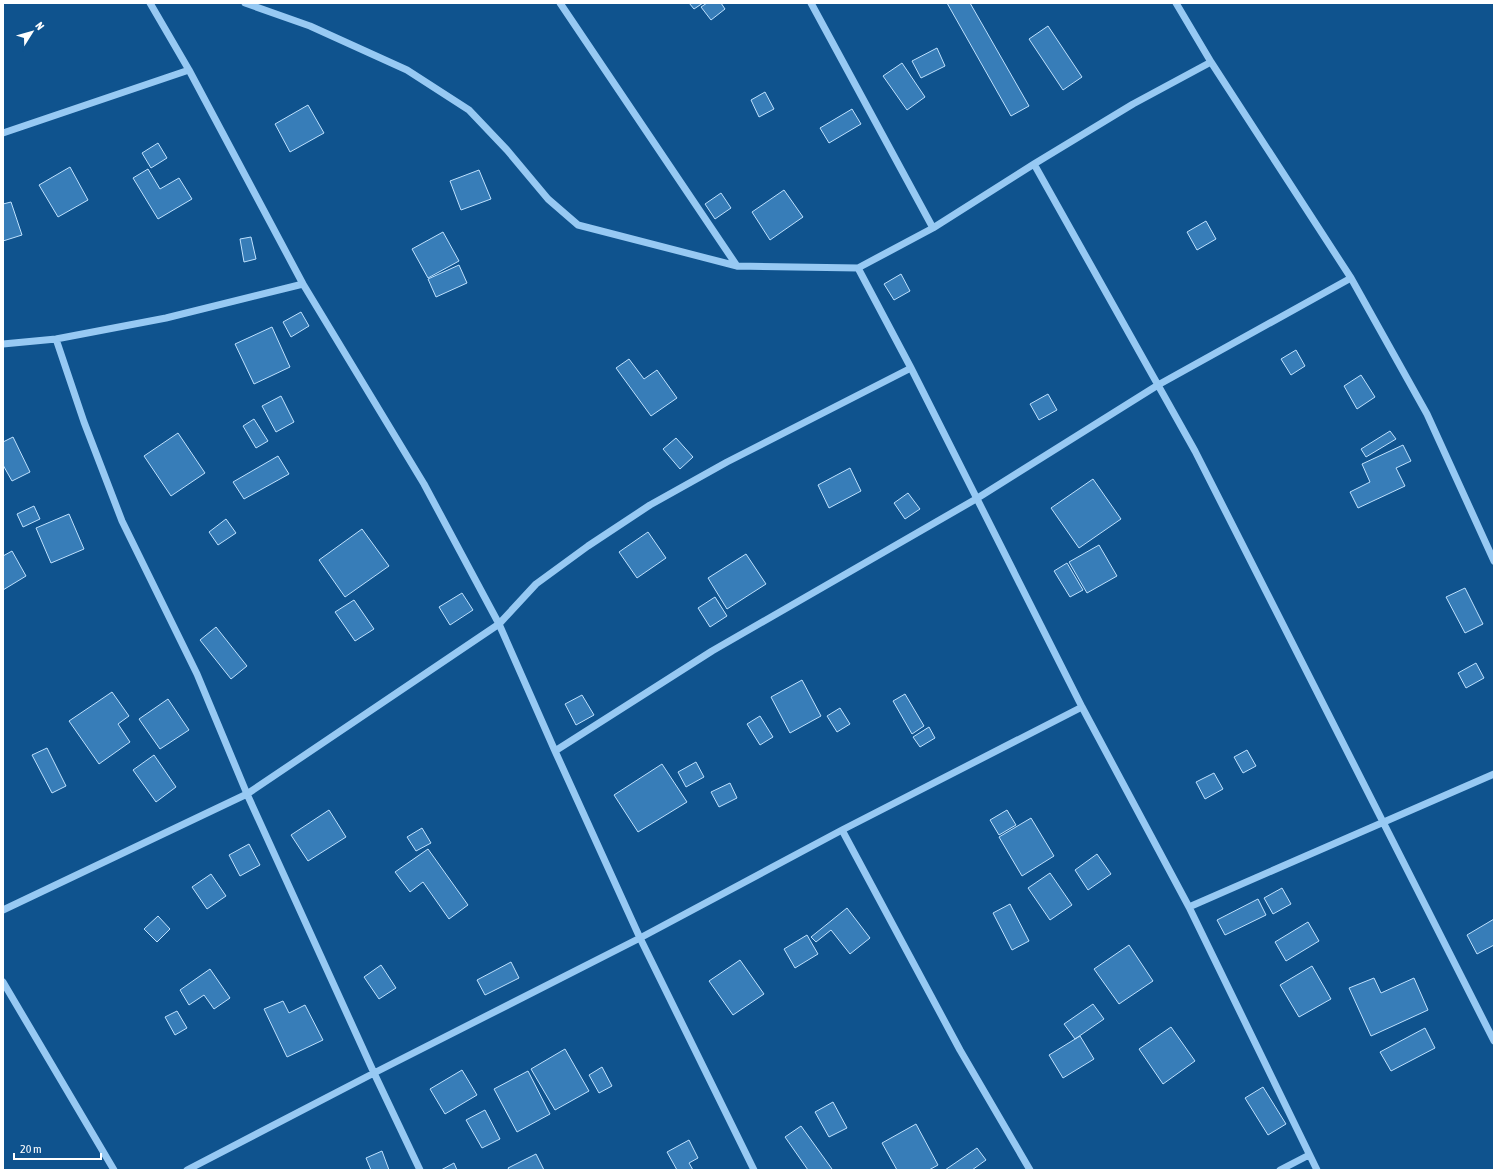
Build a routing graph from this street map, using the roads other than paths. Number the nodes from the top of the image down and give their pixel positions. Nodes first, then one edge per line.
1 (150, 3) edge
2 (245, 3) edge
3 (560, 3) edge
4 (811, 3) edge
5 (1176, 3) edge
6 (1211, 62) junction
7 (189, 70) junction
8 (3, 133) edge
9 (1034, 164) junction
10 (933, 228) junction
11 (737, 266) junction
12 (858, 268) junction
13 (1351, 278) junction
14 (303, 284) junction
15 (56, 339) junction
16 (3, 344) edge
17 (910, 368) junction
18 (1158, 385) junction
19 (976, 499) junction
20 (1494, 561) edge
21 (499, 624) junction
22 (1082, 707) junction
23 (555, 751) junction
24 (1494, 774) edge
25 (247, 794) junction
26 (1384, 823) junction
27 (842, 830) junction
28 (1189, 907) junction
29 (3, 910) edge
30 (640, 938) junction
31 (3, 982) edge
32 (1494, 1041) edge
33 (374, 1073) junction
34 (1310, 1155) junction
35 (114, 1170) edge
36 (187, 1170) edge
37 (420, 1170) edge
38 (754, 1170) edge
39 (1030, 1170) edge
40 (1280, 1170) edge
41 (1317, 1170) edge

1 - 7 street
2 - 11 street
3 - 11 street
4 - 10 street
5 - 6 street
6 - 9 street
6 - 13 street
7 - 8 street
7 - 14 street
9 - 10 street
9 - 18 street
10 - 12 street
11 - 12 street
12 - 17 street
13 - 18 street
13 - 20 street
14 - 15 street
14 - 21 street
15 - 16 street
15 - 25 street
17 - 19 street
17 - 21 street
18 - 19 street
18 - 26 street
19 - 22 street
19 - 23 street
21 - 23 street
21 - 25 street
22 - 27 street
22 - 28 street
23 - 30 street
24 - 26 street
25 - 29 street
25 - 33 street
26 - 28 street
26 - 32 street
27 - 30 street
27 - 39 street
28 - 34 street
30 - 33 street
30 - 38 street
31 - 35 street
33 - 36 street
33 - 37 street
34 - 40 street
34 - 41 street

